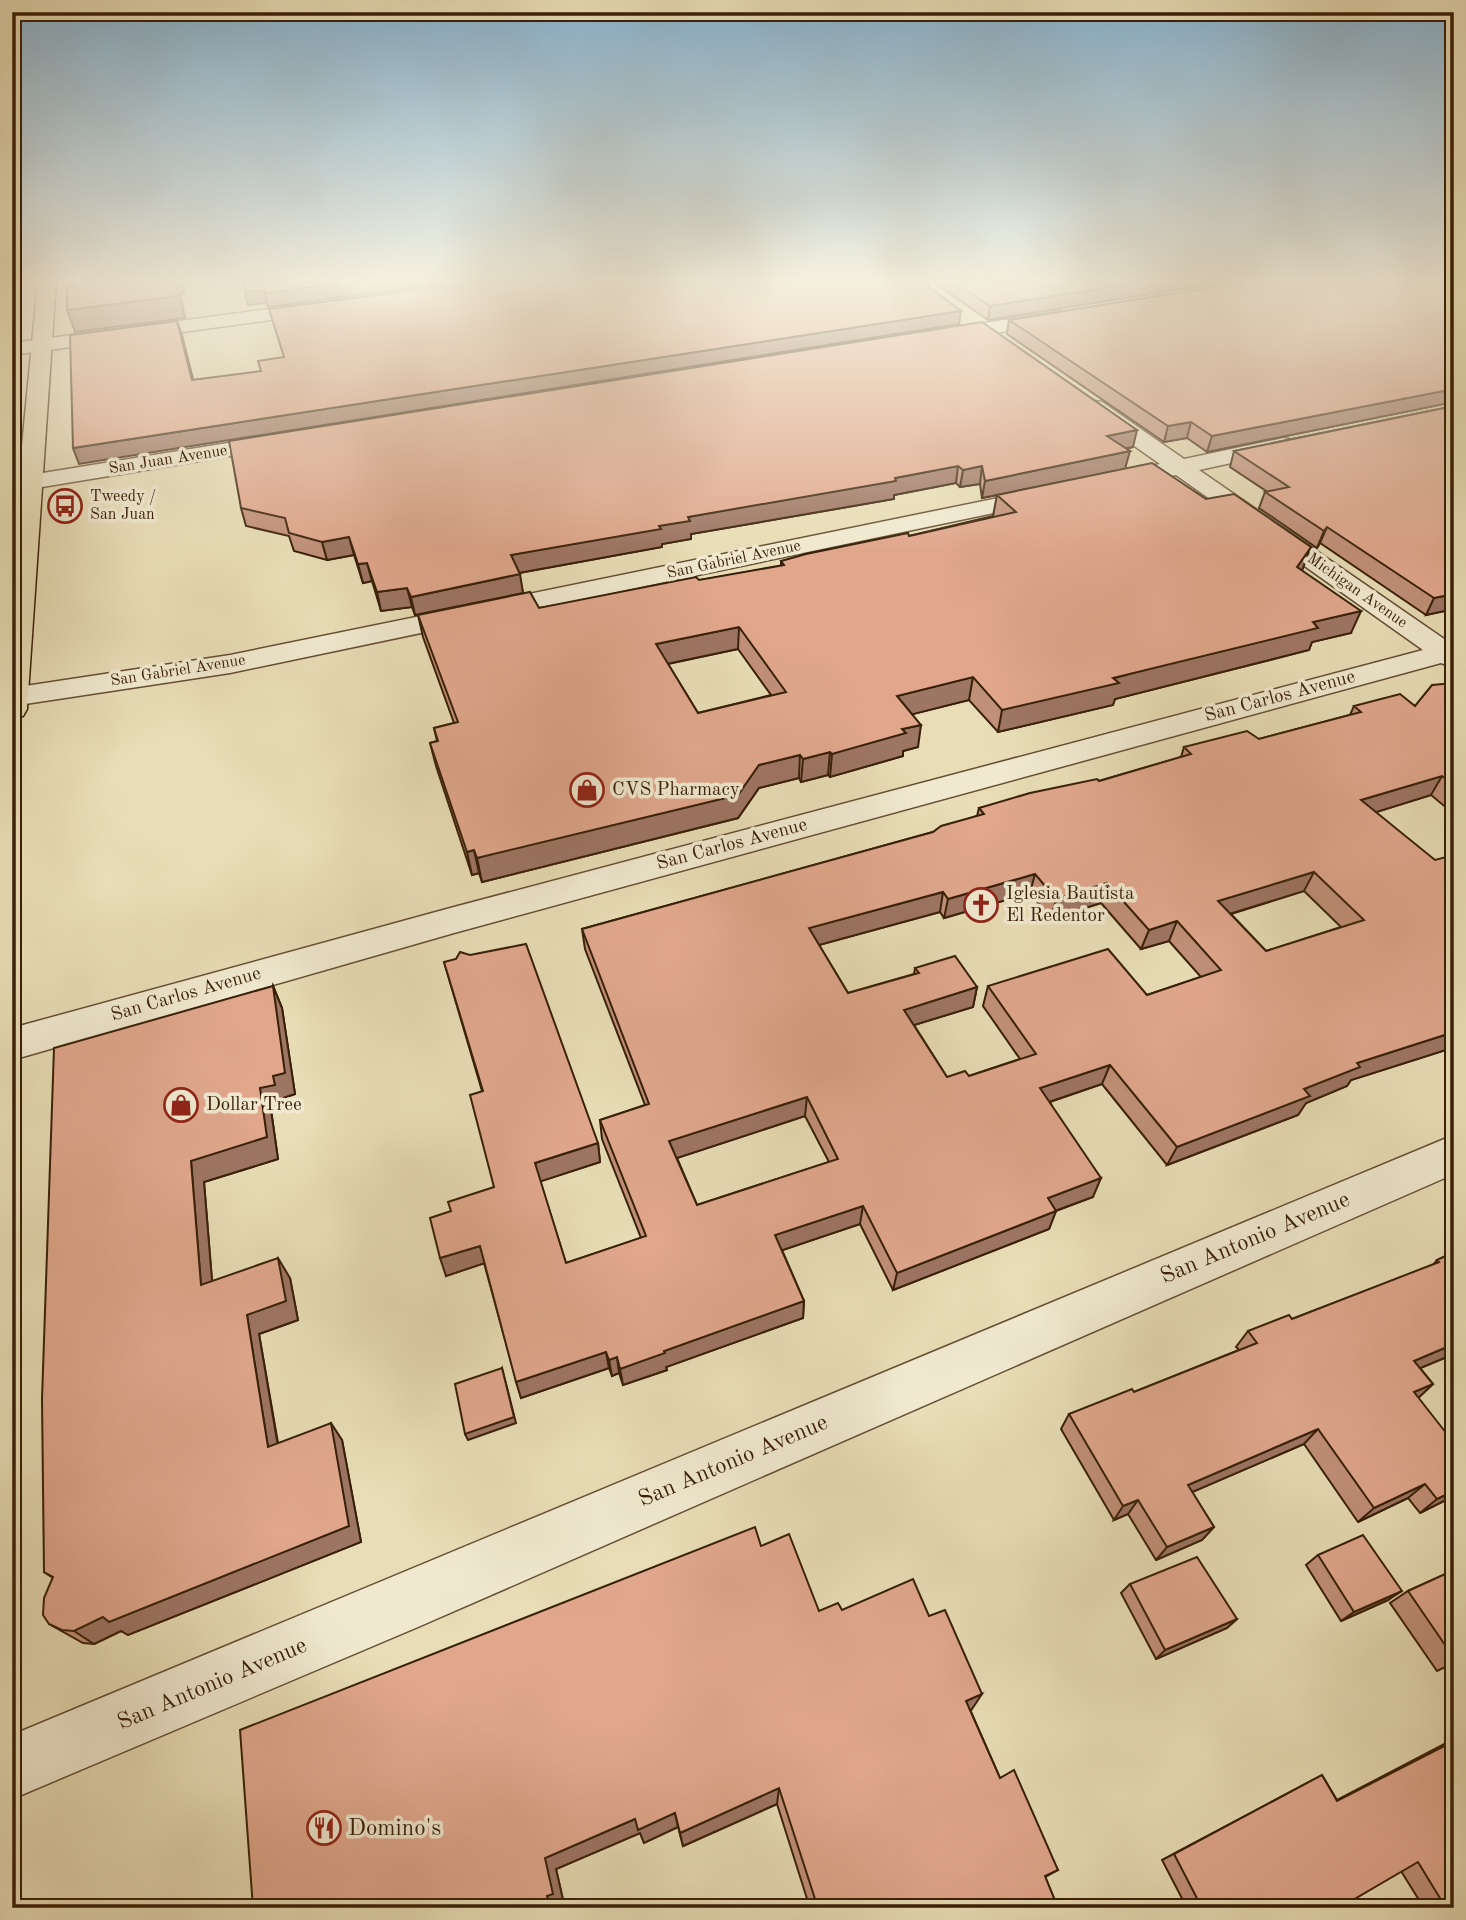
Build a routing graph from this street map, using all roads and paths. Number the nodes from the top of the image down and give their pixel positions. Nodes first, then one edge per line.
1 (38, 372) edge
2 (1070, 391) edge
3 (306, 438) edge
4 (1310, 440) edge
5 (1179, 467) junction
6 (22, 484) edge
7 (1451, 654) edge
8 (13, 697) edge
9 (12, 709) edge
10 (12, 1044) edge
11 (1454, 1154) edge
12 (12, 1767) edge

1 - 6 main road
2 - 5 street, Michigan Avenue
3 - 6 street, San Juan Avenue
4 - 5 street, San Gabriel Avenue
5 - 7 street, Michigan Avenue
5 - 8 street, San Gabriel Avenue
6 - 8 main road
7 - 10 street, San Carlos Avenue
8 - 9 main road
11 - 12 street, San Antonio Avenue

